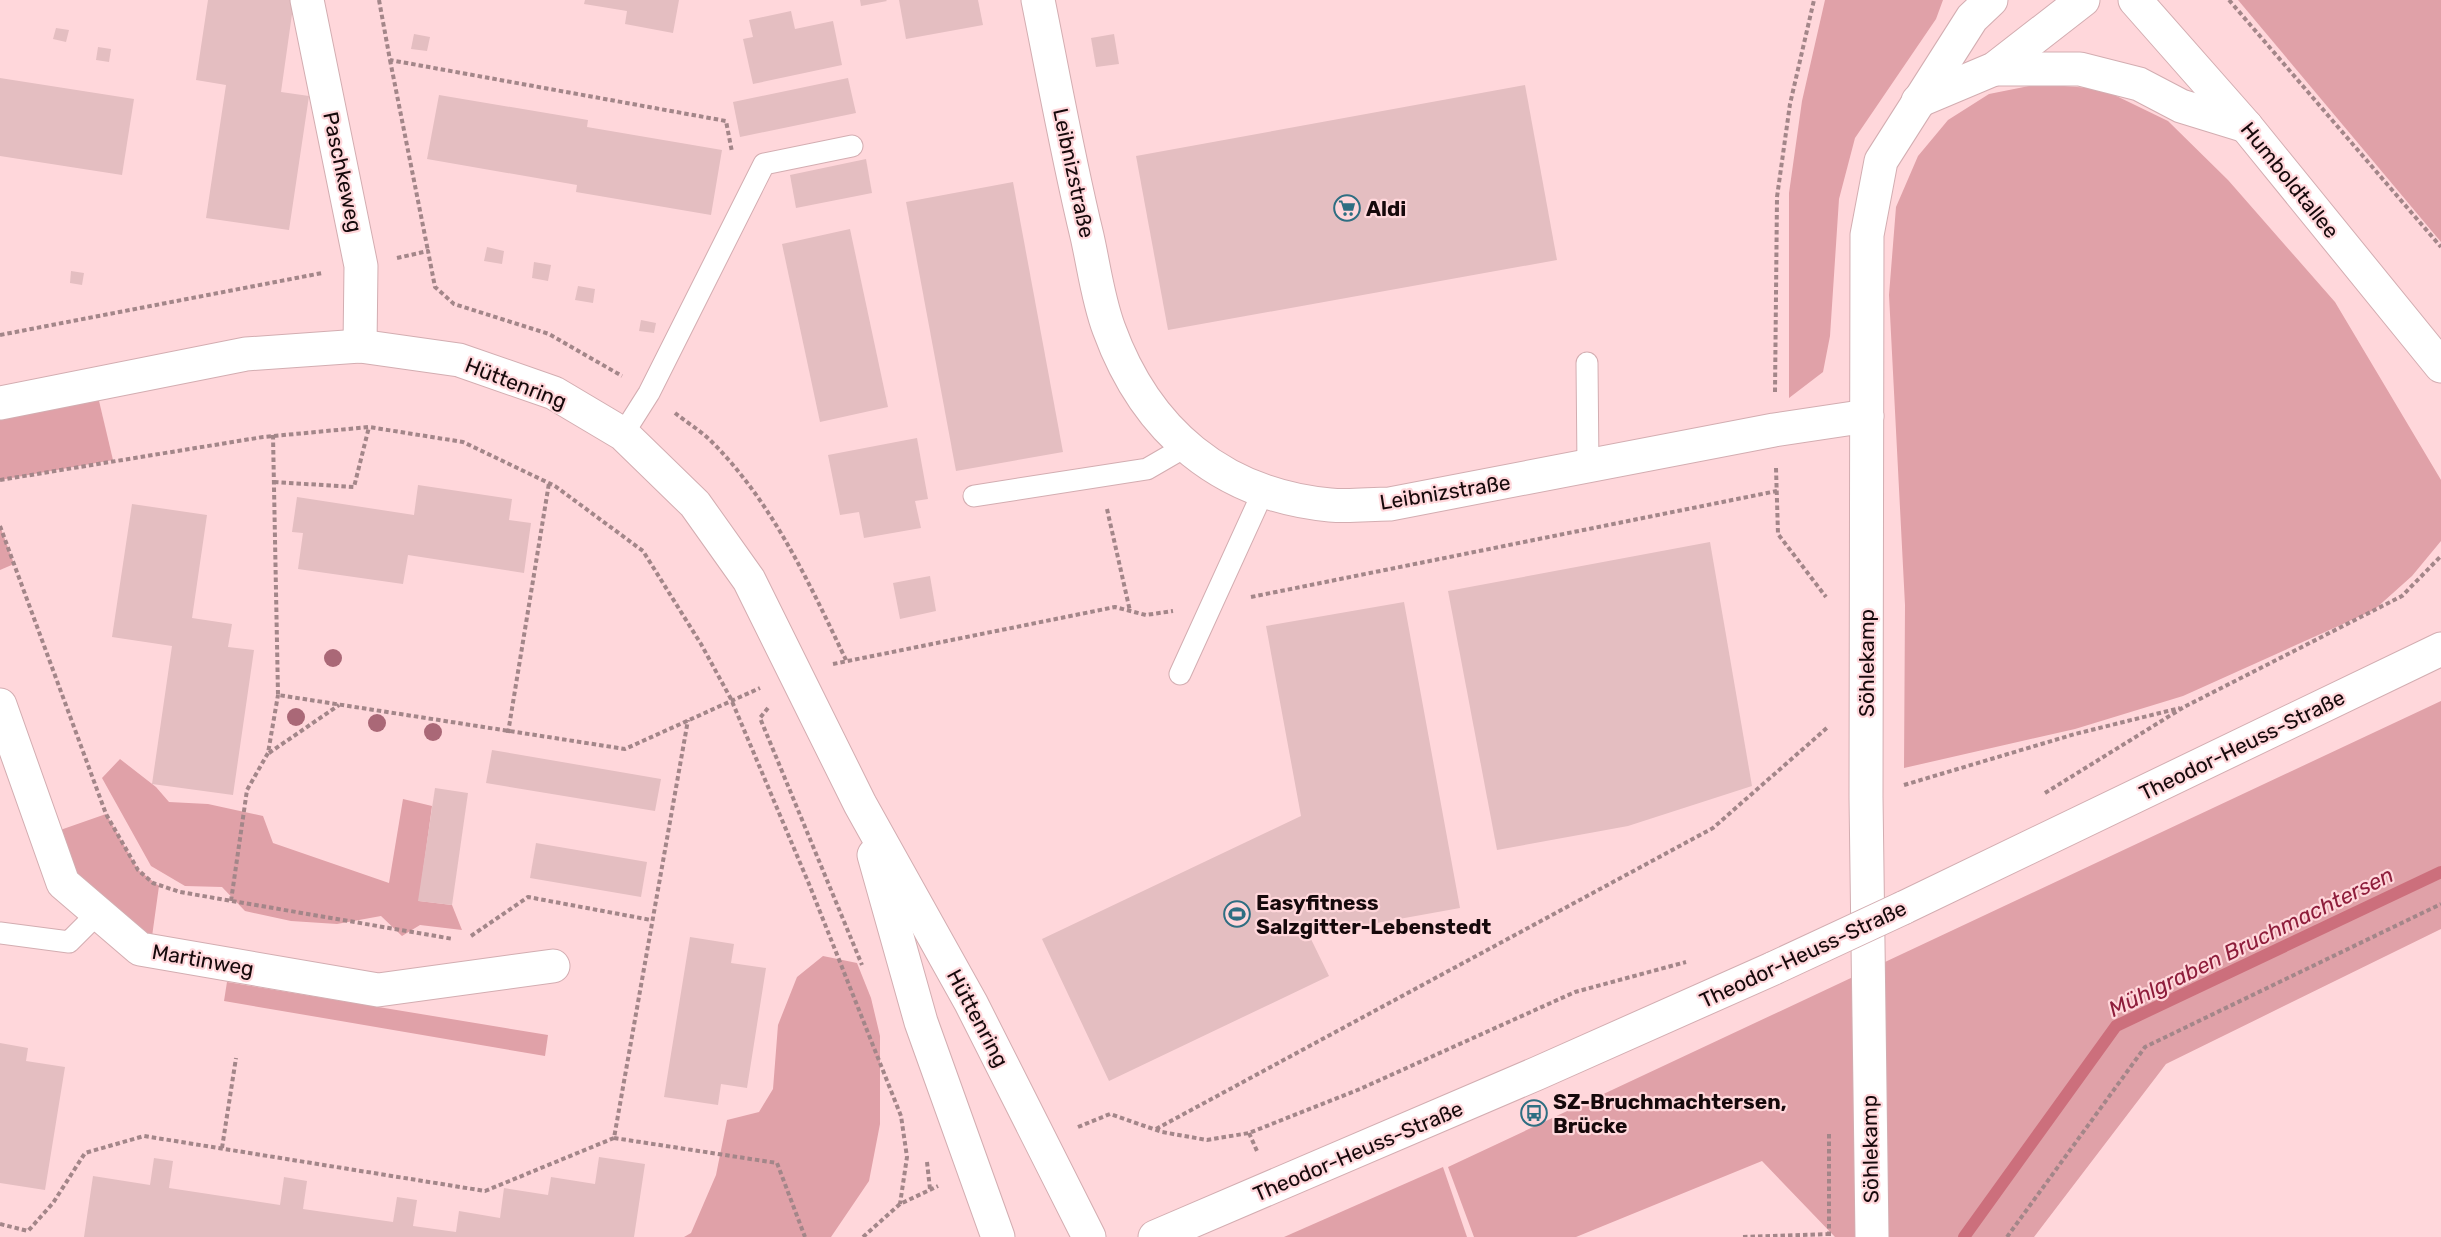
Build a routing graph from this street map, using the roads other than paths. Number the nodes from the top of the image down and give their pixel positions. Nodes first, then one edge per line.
1 (307, 0) edge
2 (1038, 0) edge
3 (2083, 0) edge
4 (2136, 0) edge
5 (1979, 6) edge
6 (1994, 69) junction
7 (1918, 101) junction
8 (2246, 126) junction
9 (852, 146) dead end
10 (360, 346) junction
11 (1587, 363) dead end
12 (2440, 367) edge
13 (0, 403) edge
14 (1867, 416) junction
15 (622, 434) junction
16 (1185, 447) junction
17 (1588, 467) junction
18 (1263, 492) junction
19 (974, 496) dead end
20 (2441, 649) edge
21 (1180, 674) dead end
22 (0, 705) edge
23 (860, 804) junction
24 (98, 913) junction
25 (0, 933) edge
26 (553, 966) dead end
27 (998, 1237) edge
28 (1089, 1237) edge
29 (1155, 1237) edge
30 (1872, 1237) edge

1 - 10 street, Paschkeweg
2 - 16 street, Leibnizstraße
3 - 6 street
4 - 8 street, Humboldtallee
5 - 7 street, Söhlekamp
6 - 7 street
6 - 8 street
7 - 14 street, Söhlekamp
8 - 12 street, Humboldtallee
9 - 15 lane
10 - 13 street, Hüttenring
10 - 15 street, Hüttenring
11 - 17 lane
14 - 17 street, Leibnizstraße
14 - 30 street, Söhlekamp
15 - 23 street, Hüttenring
16 - 18 street, Leibnizstraße
16 - 19 lane
17 - 18 street, Leibnizstraße
18 - 21 lane
20 - 29 street, Theodor-Heuss-Straße, bridge
22 - 24 street, Martinweg
23 - 27 street, Hüttenring
23 - 28 street, Hüttenring
24 - 25 lane
24 - 26 street, Martinweg

